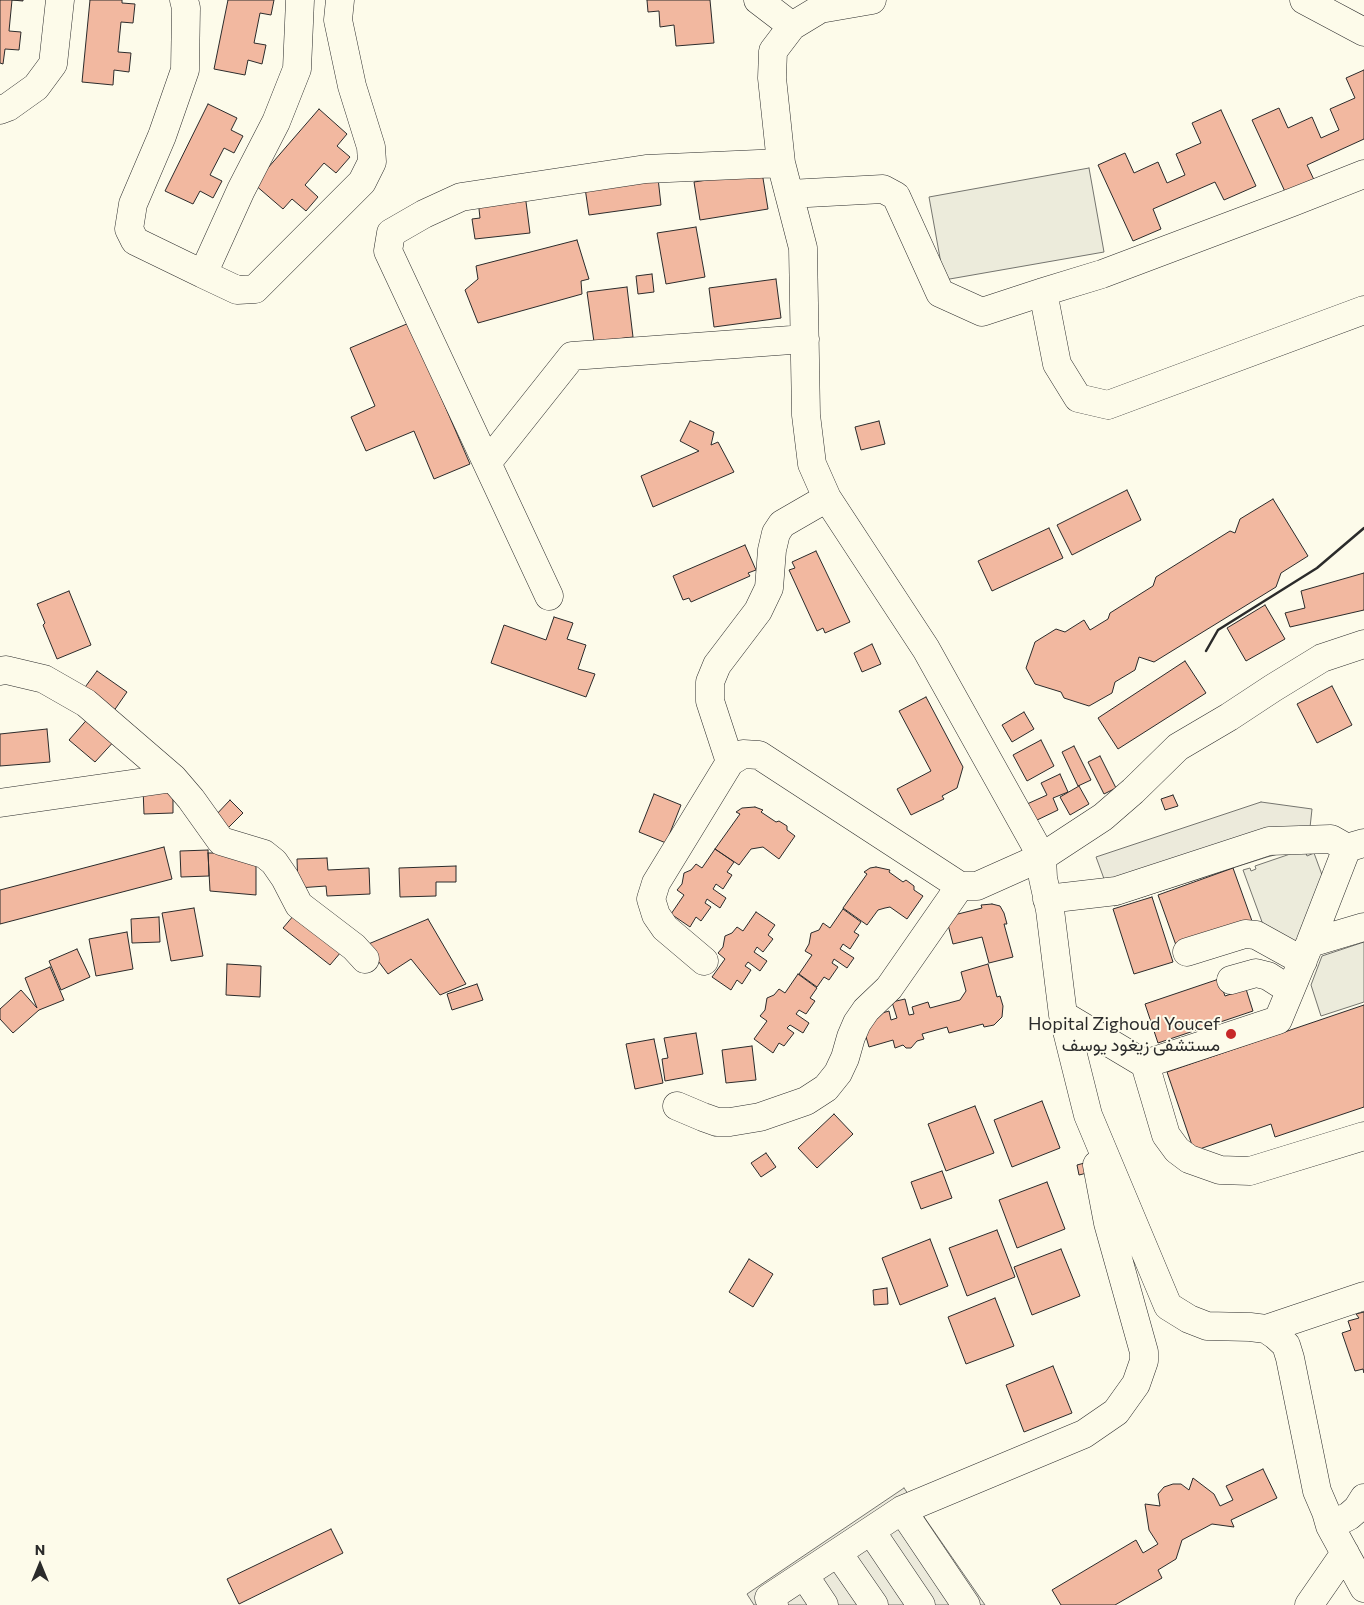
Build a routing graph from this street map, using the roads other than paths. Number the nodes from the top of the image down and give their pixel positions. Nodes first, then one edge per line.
1 (60, 0) edge
2 (184, 0) edge
3 (300, 0) edge
4 (340, 0) edge
5 (758, 0) edge
6 (872, 0) edge
7 (1304, 0) edge
8 (792, 26) junction
9 (1364, 32) edge
10 (0, 110) edge
11 (781, 163) junction
12 (1364, 174) edge
13 (789, 194) junction
14 (203, 274) junction
15 (1043, 292) junction
16 (1364, 310) edge
17 (805, 338) junction
18 (487, 463) junction
19 (827, 498) junction
20 (549, 596) dead end
21 (1364, 644) edge
22 (0, 671) edge
23 (730, 762) junction
24 (173, 778) junction
25 (0, 803) edge
26 (1359, 849) edge
27 (1042, 857) junction
28 (960, 886) junction
29 (1047, 899) junction
30 (1364, 927) edge
31 (1187, 952) dead end
32 (1306, 952) junction
33 (366, 959) dead end
34 (704, 961) dead end
35 (1231, 980) dead end
36 (1290, 990) junction
37 (1063, 1015) junction
38 (1145, 1064) junction
39 (678, 1106) dead end
40 (1088, 1115) junction
41 (1364, 1136) edge
42 (1364, 1296) edge
43 (1266, 1330) junction
44 (1364, 1498) edge
45 (902, 1510) junction
46 (1330, 1526) junction
47 (872, 1531) junction
48 (838, 1552) junction
49 (1345, 1553) junction
50 (804, 1575) junction
51 (1364, 1588) edge
52 (774, 1605) edge
53 (824, 1605) edge
54 (874, 1605) edge
55 (921, 1605) edge
56 (966, 1605) edge
57 (1309, 1605) edge

1 - 10 street
2 - 14 street
3 - 14 street
4 - 14 street
5 - 8 street
6 - 8 street
7 - 9 street
8 - 11 street
11 - 13 street
11 - 18 street
12 - 15 street
13 - 15 street
13 - 17 street
15 - 16 street
17 - 18 street
17 - 19 street
18 - 20 street
19 - 23 street
19 - 27 street
21 - 27 street
22 - 24 street
23 - 28 street
23 - 34 street
24 - 25 street
24 - 33 street
26 - 29 street
26 - 32 street
27 - 28 street
27 - 29 street
28 - 39 street
29 - 37 street
30 - 32 street
31 - 32 street
32 - 36 street
35 - 36 street
36 - 38 street
37 - 38 street
37 - 40 street
38 - 41 street
40 - 43 street
40 - 45 street
42 - 43 street
43 - 46 street
44 - 46 street
45 - 47 street
45 - 56 street
46 - 49 street
47 - 48 street
47 - 55 street
48 - 50 street
48 - 54 street
49 - 51 street
49 - 57 street
50 - 52 street
50 - 53 street

